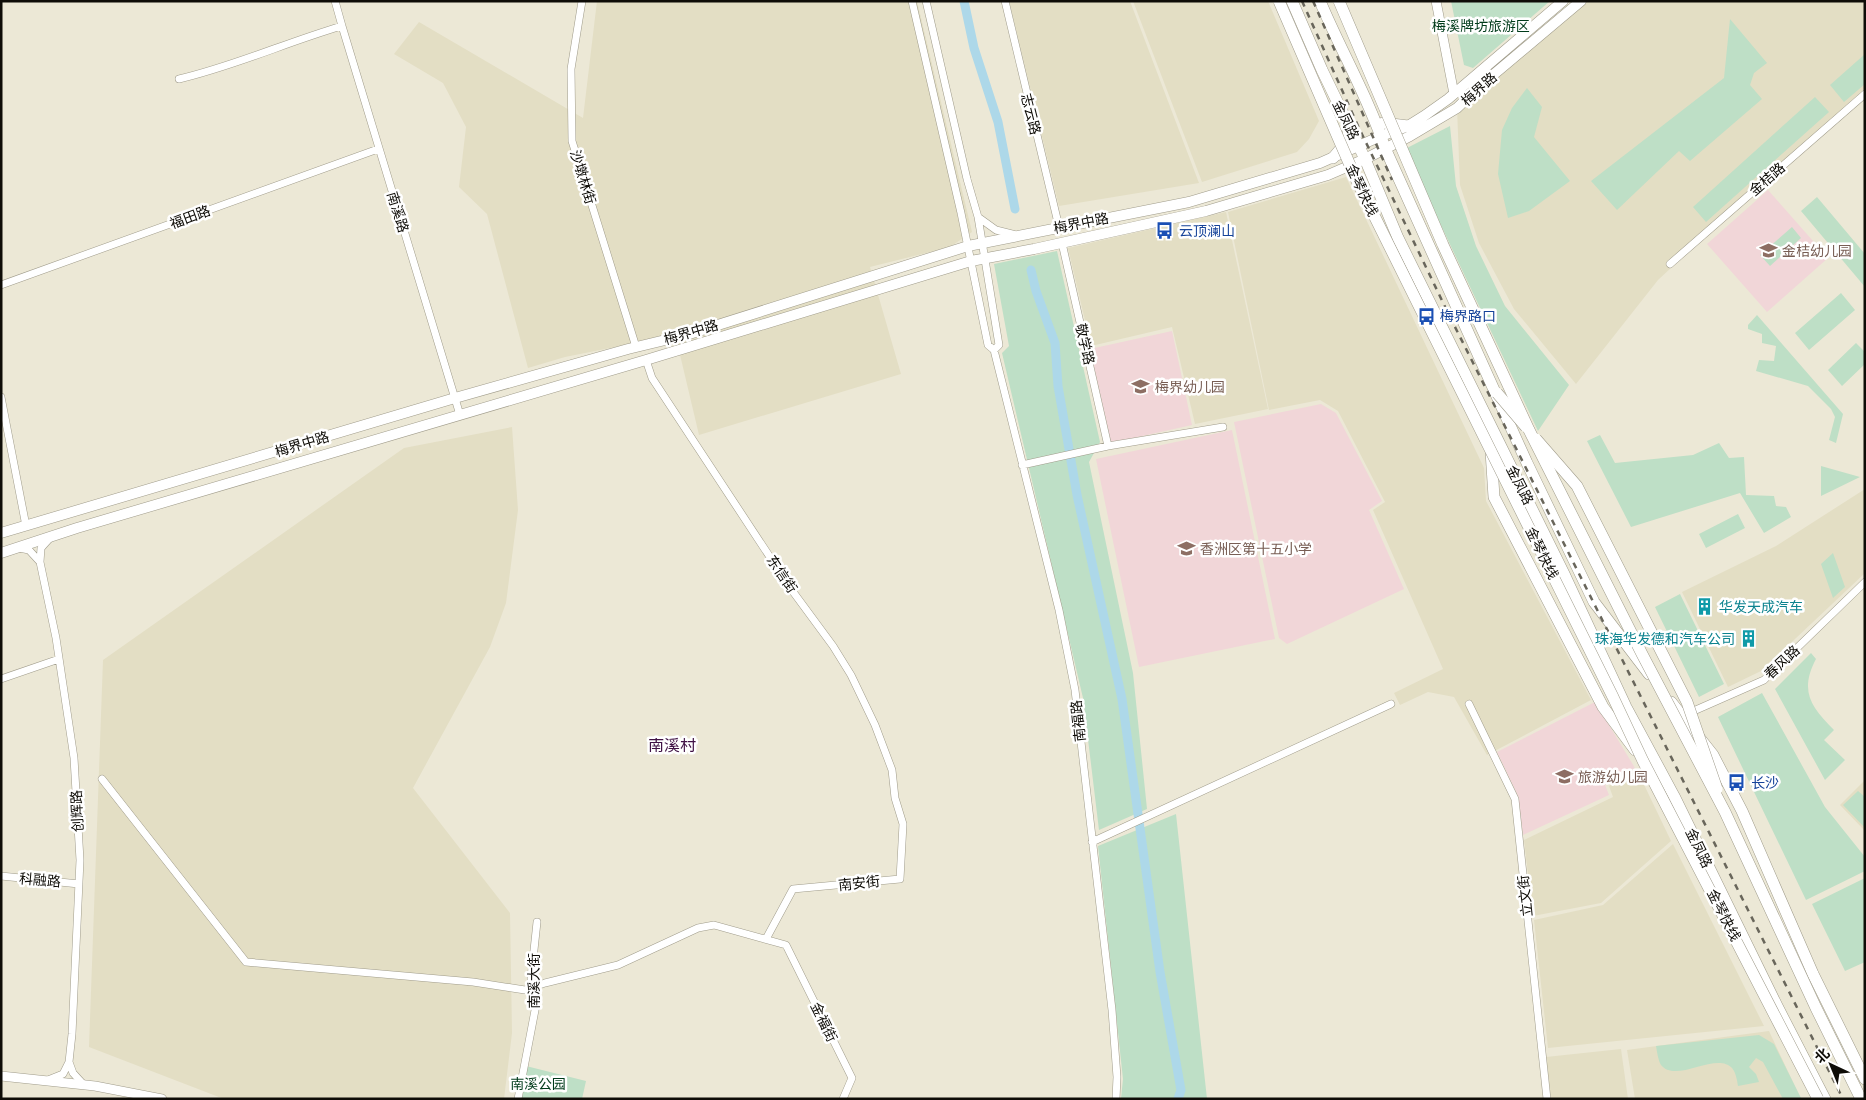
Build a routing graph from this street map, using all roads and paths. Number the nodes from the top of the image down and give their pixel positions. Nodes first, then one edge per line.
1 (335, 1) edge
2 (582, 1) edge
3 (912, 1) edge
4 (926, 1) edge
5 (1004, 1) edge
6 (1279, 1) edge
7 (1292, 1) edge
8 (1320, 1) edge
9 (1340, 1) edge
10 (1436, 1) edge
11 (1563, 1) edge
12 (1581, 1) edge
13 (342, 26) junction
14 (179, 79) dead end
15 (1454, 94) junction
16 (1865, 94) edge
17 (1372, 113) junction
18 (1349, 126) junction
19 (1408, 126) junction
20 (1381, 136) junction
21 (1359, 146) junction
22 (1385, 148) junction
23 (378, 149) junction
24 (1333, 158) junction
25 (1365, 159) junction
26 (978, 217) junction
27 (1085, 222) junction
28 (1059, 227) junction
29 (1019, 235) junction
30 (1088, 237) junction
31 (983, 243) junction
32 (1062, 243) junction
33 (968, 246) junction
34 (986, 258) junction
35 (971, 261) junction
36 (1670, 264) dead end
37 (1, 285) edge
38 (636, 347) junction
39 (994, 350) junction
40 (646, 360) junction
41 (1496, 393) junction
42 (1, 397) edge
43 (456, 398) junction
44 (460, 415) junction
45 (1490, 425) junction
46 (1223, 427) dead end
47 (1108, 446) junction
48 (1022, 465) junction
49 (26, 526) junction
50 (1, 533) edge
51 (53, 536) junction
52 (19, 548) junction
53 (1, 553) edge
54 (40, 562) junction
55 (1865, 582) edge
56 (59, 659) junction
57 (1, 679) edge
58 (1391, 704) dead end
59 (1469, 704) dead end
60 (1682, 716) junction
61 (1643, 761) junction
62 (102, 779) dead end
63 (895, 798) joint
64 (1725, 812) junction
65 (1092, 842) junction
66 (1, 876) edge
67 (79, 884) junction
68 (537, 922) dead end
69 (766, 939) junction
70 (534, 986) junction
71 (69, 1062) junction
72 (1, 1076) edge
73 (1865, 1079) edge
74 (47, 1081) junction
75 (85, 1085) junction
76 (162, 1099) edge
77 (518, 1099) edge
78 (843, 1099) edge
79 (1116, 1099) edge
80 (1547, 1099) edge
81 (1818, 1099) edge
82 (1825, 1099) edge
83 (1861, 1099) edge

1 - 13 street, 南溪路
2 - 38 street, 沙墩林街
3 - 33 street
4 - 26 street
5 - 28 street, 志云路
6 - 61 main road, 金琴快线, bridge
7 - 18 main road, 金凤路
8 - 17 main road, 金凤路
9 - 64 main road, bridge
10 - 15 street
11 - 15 main road, 梅界中路
12 - 22 main road, 梅界路
13 - 14 street
13 - 23 street, 南溪路
15 - 19 main road, 梅界中路
16 - 36 street, 金桔路
17 - 19 main road
17 - 20 main road, 金凤路
18 - 21 main road, 金凤路
18 - 24 main road
19 - 20 main road, 梅界中路
20 - 21 main road, 梅界中路
20 - 22 main road, 金凤路
21 - 24 main road, 梅界中路
21 - 25 main road, 金凤路
22 - 25 main road, 梅界路
22 - 41 main road, 金凤路
23 - 37 street, 福田路
23 - 43 street, 南溪路
24 - 27 main road, 梅界中路
25 - 30 main road, 梅界中路
25 - 45 main road, 金凤路
26 - 29 street
26 - 31 street
27 - 28 main road, 梅界中路
27 - 30 street
28 - 29 main road, 梅界中路
29 - 31 main road, 梅界中路
30 - 32 main road, 梅界中路
31 - 33 main road, 梅界中路
31 - 34 street
32 - 34 main road, 梅界中路
32 - 47 street, 敬学路
33 - 35 street
33 - 38 main road, 梅界中路
34 - 35 main road, 梅界中路
34 - 39 street
35 - 39 street
35 - 40 main road, 梅界中路
38 - 43 main road, 梅界中路
39 - 48 street, 南福路
40 - 44 main road, 梅界中路
40 - 63 street, 东信街
41 - 60 main road, 金凤路
41 - 64 main road, bridge
42 - 49 street
43 - 44 street, 南溪路
43 - 49 main road, 梅界中路
44 - 51 main road, 梅界中路
45 - 61 main road, bridge
45 - 82 main road, 金凤路
46 - 47 street
47 - 48 street
48 - 65 street, 南福路
49 - 50 main road, 梅界中路
51 - 52 main road, 梅界中路
51 - 54 street
52 - 53 main road, 梅界中路
52 - 54 street
54 - 56 street, 创辉路
55 - 60 street, 春风路
56 - 57 street
56 - 67 street, 创辉路
58 - 65 street
59 - 80 street, 立文街
60 - 73 main road, 金凤路
61 - 81 main road, 金琴快线, bridge
62 - 70 street
63 - 69 street, 南安街
64 - 83 main road, bridge
65 - 79 street, 南福路
66 - 67 street, 科融路
67 - 71 street, 创辉路
68 - 70 street, 南溪大街
69 - 70 street
69 - 78 street, 金福街
70 - 77 street, 南溪大街
71 - 74 street
71 - 75 street
72 - 74 street
74 - 75 street
75 - 76 street

